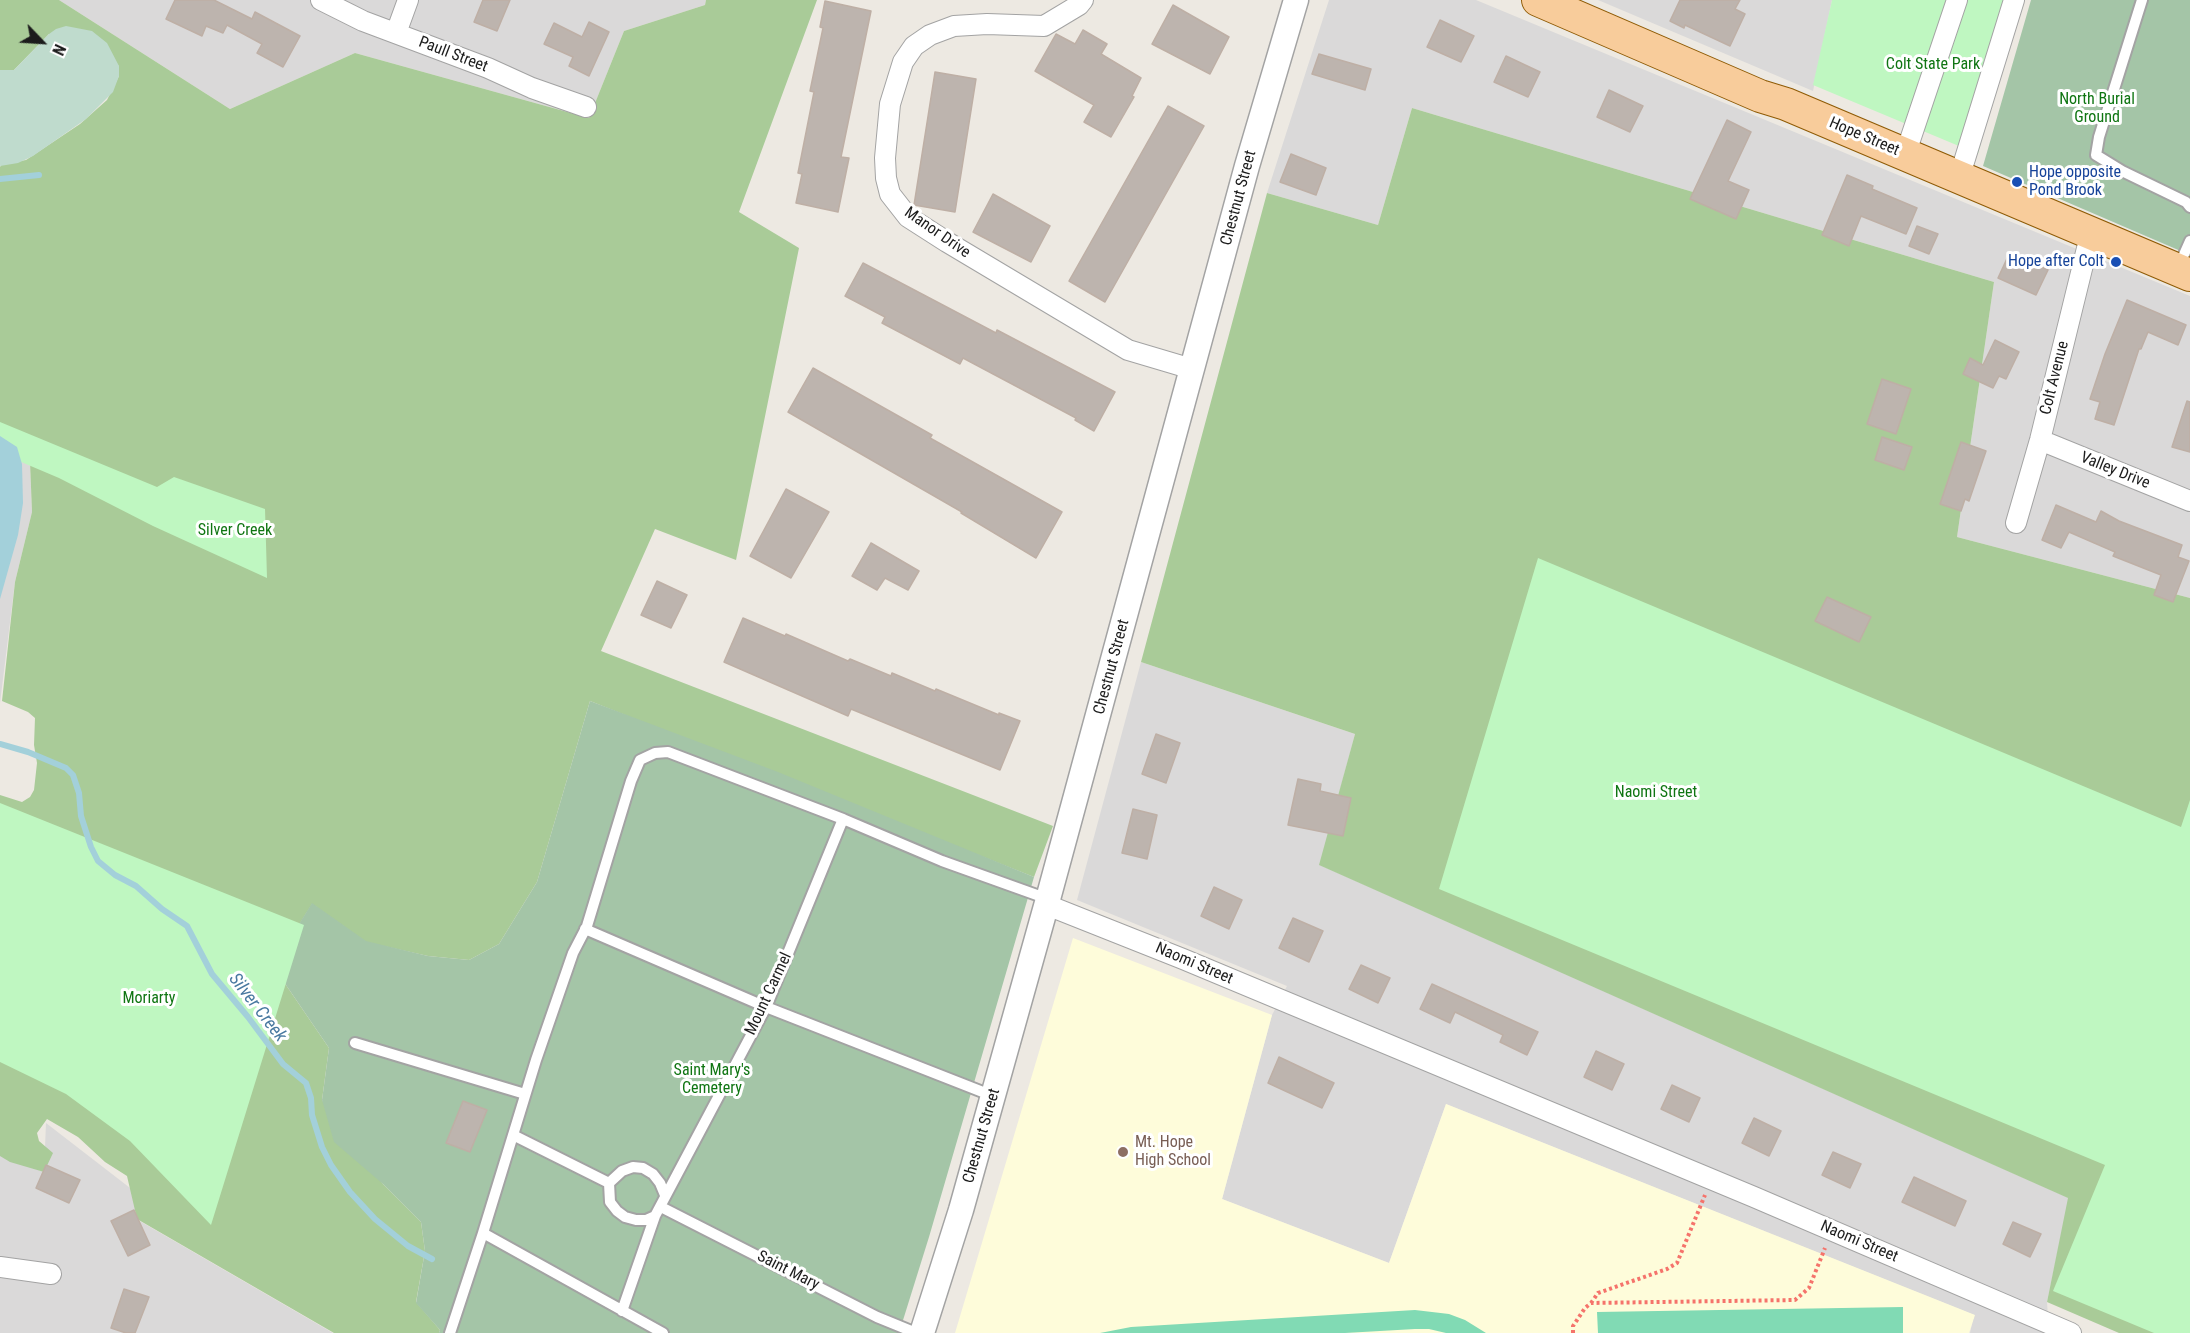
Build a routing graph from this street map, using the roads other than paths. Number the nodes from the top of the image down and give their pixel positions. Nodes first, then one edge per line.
1 (321, 0) edge
2 (408, 0) edge
3 (1083, 0) edge
4 (1296, 0) edge
5 (1538, 0) edge
6 (1957, 0) edge
7 (2014, 0) edge
8 (2142, 0) edge
9 (1576, 8) edge
10 (396, 33) junction
11 (586, 107) dead end
12 (1905, 155) junction
13 (1959, 178) junction
14 (2190, 207) edge
15 (2091, 232) junction
16 (2190, 241) edge
17 (2184, 272) edge
18 (1192, 369) junction
19 (2040, 440) junction
20 (2190, 501) edge
21 (2016, 522) dead end
22 (843, 819) junction
23 (1048, 902) junction
24 (585, 930) junction
25 (766, 1007) junction
26 (355, 1043) dead end
27 (525, 1094) junction
28 (993, 1096) junction
29 (513, 1135) junction
30 (609, 1183) junction
31 (665, 1195) junction
32 (658, 1211) junction
33 (483, 1233) junction
34 (0, 1267) edge
35 (51, 1274) dead end
36 (622, 1311) junction
37 (450, 1333) edge
38 (663, 1333) edge
39 (916, 1333) edge
40 (922, 1333) edge
41 (2071, 1333) edge

1 - 10 street, Paull Street
2 - 10 street
3 - 18 street, Manor Drive
4 - 18 street, Chestnut Street
5 - 9 main road, Hope Street
6 - 12 street
7 - 13 street
8 - 14 lane
9 - 12 main road, Hope Street
10 - 11 street, Paull Street
12 - 13 main road, Hope Street
13 - 15 main road, Hope Street
15 - 17 main road, Hope Street
15 - 19 street, Colt Avenue
16 - 17 lane
18 - 23 street, Chestnut Street
19 - 20 street, Valley Drive
19 - 21 street, Colt Avenue
22 - 23 lane
22 - 24 lane
22 - 25 lane, Mount Carmel
23 - 28 street, Chestnut Street
23 - 41 street, Naomi Street
24 - 25 lane
24 - 27 lane
25 - 28 lane
25 - 31 lane, Mount Carmel
26 - 27 lane
27 - 29 lane
28 - 40 street, Chestnut Street
29 - 30 lane
29 - 33 lane
30 - 31 lane
30 - 32 lane
31 - 32 lane
32 - 36 lane
32 - 39 lane, Saint Mary
33 - 36 lane
33 - 37 lane
34 - 35 street
36 - 38 lane

